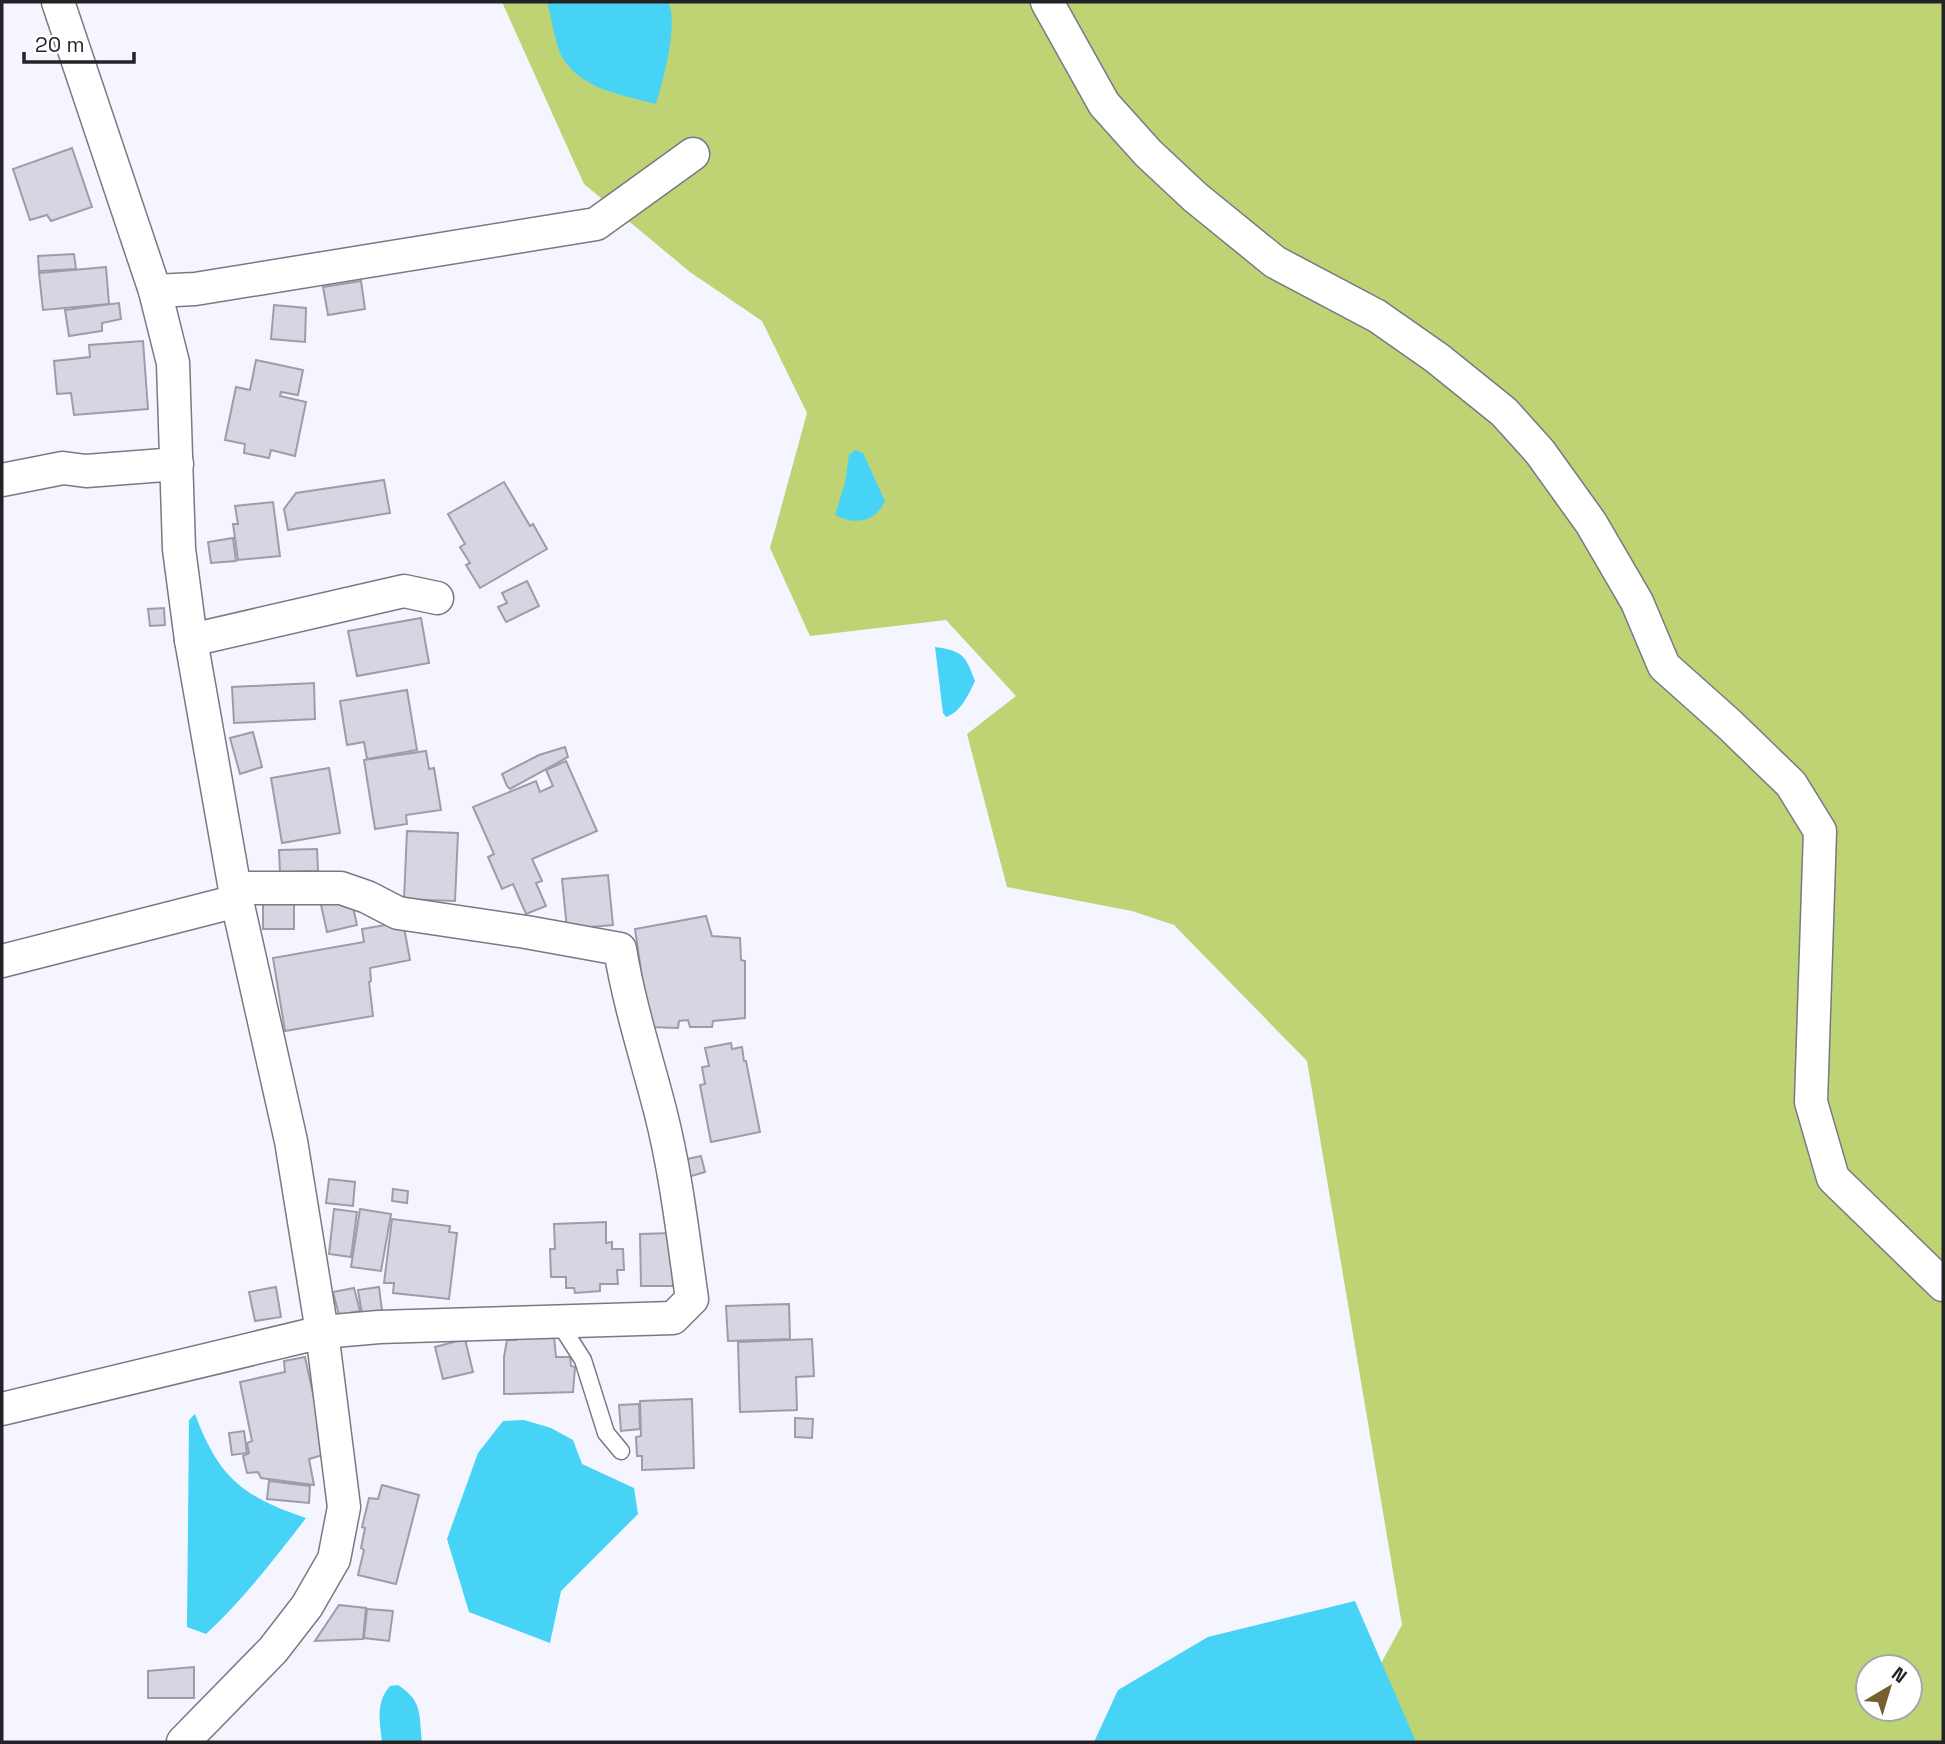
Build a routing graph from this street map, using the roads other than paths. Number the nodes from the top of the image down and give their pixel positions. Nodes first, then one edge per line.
1 (58, 2) edge
2 (1048, 2) edge
3 (693, 155) dead end
4 (155, 291) junction
5 (177, 464) junction
6 (2, 480) edge
7 (437, 598) dead end
8 (191, 640) junction
9 (236, 895) junction
10 (2, 961) edge
11 (1943, 1285) edge
12 (558, 1321) junction
13 (322, 1332) junction
14 (2, 1409) edge
15 (621, 1451) dead end
16 (183, 1742) edge

1 - 4 street
2 - 11 street
3 - 4 street
4 - 5 street
5 - 6 street
5 - 8 street
7 - 8 street
8 - 9 street
9 - 10 street
9 - 12 street
9 - 13 street
12 - 13 street
12 - 15 lane
13 - 14 street
13 - 16 street

